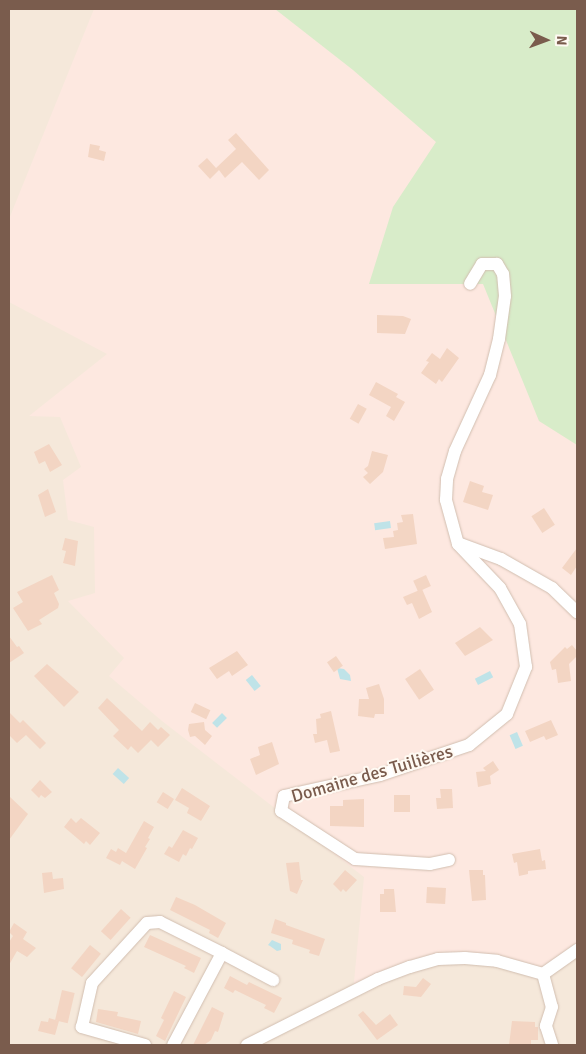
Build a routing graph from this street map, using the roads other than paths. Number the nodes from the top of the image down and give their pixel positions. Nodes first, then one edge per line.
1 (470, 284) dead end
2 (458, 544) junction
3 (577, 612) edge
4 (449, 860) dead end
5 (577, 950) edge
6 (222, 953) junction
7 (543, 974) junction
8 (273, 980) dead end
9 (145, 1045) edge
10 (173, 1045) edge
11 (247, 1045) edge
12 (552, 1045) edge

1 - 2 street, Domaine des Tuilières
2 - 3 street
2 - 4 street, Domaine des Tuilières
5 - 7 street
6 - 8 street
6 - 9 street
6 - 10 street
7 - 11 street
7 - 12 street

